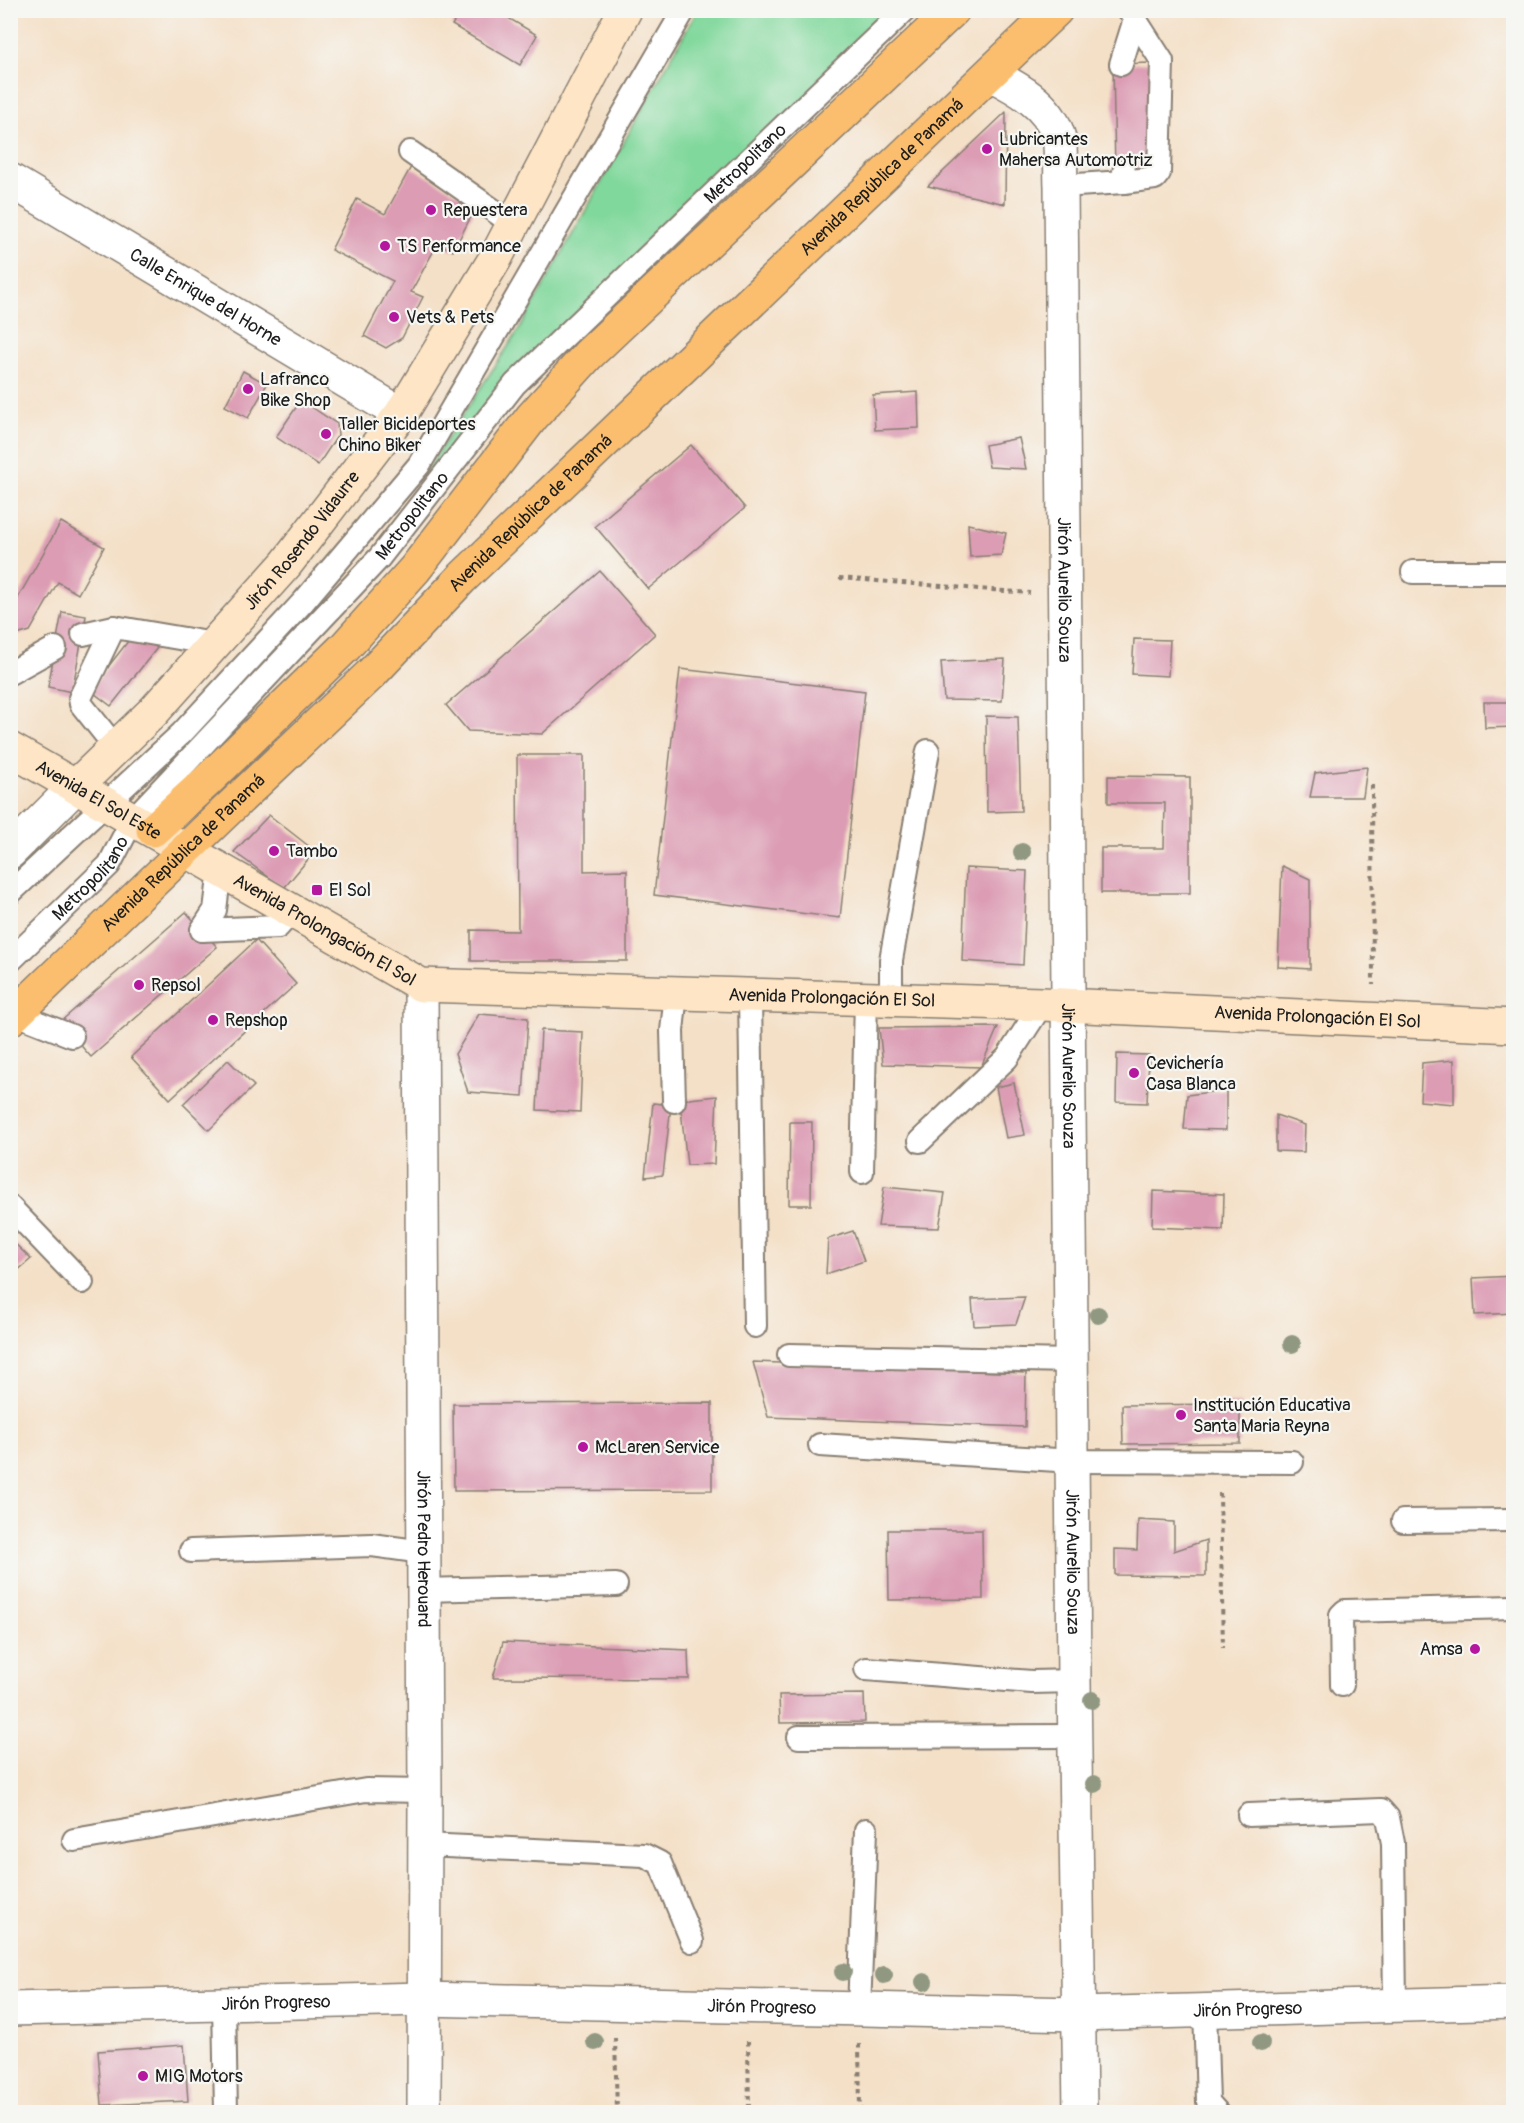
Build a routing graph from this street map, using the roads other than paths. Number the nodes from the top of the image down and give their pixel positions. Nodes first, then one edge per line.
1 (625, 10) edge
2 (684, 10) edge
3 (905, 10) edge
4 (953, 10) edge
5 (1056, 10) edge
6 (1132, 15) edge
7 (1120, 64) dead end
8 (990, 74) junction
9 (410, 152) dead end
10 (10, 180) edge
11 (1061, 186) junction
12 (513, 224) junction
13 (401, 414) junction
14 (1413, 572) dead end
15 (1514, 572) edge
16 (114, 627) junction
17 (83, 634) dead end
18 (214, 644) junction
19 (55, 648) dead end
20 (10, 673) edge
21 (10, 748) edge
22 (116, 748) junction
23 (928, 751) dead end
24 (76, 786) junction
25 (130, 817) junction
26 (186, 849) junction
27 (10, 852) edge
28 (220, 870) junction
29 (10, 893) edge
30 (293, 910) junction
31 (10, 961) edge
32 (421, 985) junction
33 (676, 993) junction
34 (750, 996) junction
35 (879, 1000) junction
36 (1055, 1005) junction
37 (13, 1017) edge
38 (1514, 1026) edge
39 (72, 1036) dead end
40 (675, 1101) dead end
41 (920, 1141) dead end
42 (862, 1172) dead end
43 (10, 1208) edge
44 (82, 1282) dead end
45 (755, 1326) dead end
46 (789, 1355) dead end
47 (1072, 1361) junction
48 (820, 1445) dead end
49 (1073, 1461) junction
50 (1292, 1462) dead end
51 (1514, 1520) edge
52 (1403, 1521) dead end
53 (191, 1551) dead end
54 (423, 1552) junction
55 (616, 1585) dead end
56 (424, 1590) junction
57 (1514, 1607) edge
58 (866, 1670) dead end
59 (1074, 1681) junction
60 (1342, 1685) dead end
61 (1075, 1736) junction
62 (799, 1737) dead end
63 (424, 1791) junction
64 (1249, 1815) dead end
65 (866, 1830) dead end
66 (74, 1840) dead end
67 (424, 1845) junction
68 (692, 1941) dead end
69 (424, 1998) junction
70 (1514, 2002) edge
71 (224, 2003) junction
72 (1395, 2005) junction
73 (10, 2008) edge
74 (859, 2009) junction
75 (1205, 2010) junction
76 (1078, 2014) junction
77 (226, 2112) edge
78 (424, 2112) edge
79 (1080, 2112) edge
80 (1217, 2112) edge

1 - 12 street, Jirón Rosendo Vidaurre
2 - 25 lane, Metropolitano
3 - 25 lane, Metropolitano
4 - 25 main road, Avenida República de Panamá
5 - 8 main road, Avenida República de Panamá
6 - 7 lane
6 - 11 lane
8 - 11 street, Jirón Aurelio Souza
8 - 26 main road, Avenida República de Panamá
9 - 12 lane
10 - 13 street, Calle Enrique del Horne
11 - 36 street, Jirón Aurelio Souza
12 - 13 street, Jirón Rosendo Vidaurre
13 - 18 street, Jirón Rosendo Vidaurre
14 - 15 lane
16 - 17 lane
16 - 18 lane
16 - 22 lane
18 - 22 street, Jirón Rosendo Vidaurre
19 - 20 lane
21 - 24 street, Avenida El Sol Este
22 - 24 street, Jirón Rosendo Vidaurre
23 - 35 lane
24 - 25 street, Avenida El Sol Este
24 - 27 street
25 - 26 street, Avenida El Sol Este
25 - 29 lane, Metropolitano
25 - 31 lane, Metropolitano
26 - 28 street, Avenida Prolongación El Sol
26 - 37 main road, Avenida República de Panamá
28 - 30 street, Avenida Prolongación El Sol
28 - 30 lane
30 - 32 street, Avenida Prolongación El Sol
32 - 33 street, Avenida Prolongación El Sol
32 - 54 street, Jirón Pedro Herouard
33 - 34 street, Avenida Prolongación El Sol
33 - 40 lane
34 - 35 street, Avenida Prolongación El Sol
34 - 45 lane
35 - 36 street, Avenida Prolongación El Sol
35 - 42 lane
36 - 38 street, Avenida Prolongación El Sol
36 - 41 lane
36 - 47 street, Jirón Aurelio Souza
37 - 39 lane
43 - 44 lane
46 - 47 lane
47 - 49 street, Jirón Aurelio Souza
48 - 49 lane
49 - 50 lane
49 - 59 street, Jirón Aurelio Souza
51 - 52 lane
53 - 54 lane
54 - 56 street, Jirón Pedro Herouard
55 - 56 lane
56 - 63 street, Jirón Pedro Herouard
57 - 60 lane
58 - 59 lane
59 - 61 street, Jirón Aurelio Souza
61 - 62 lane
61 - 76 street, Jirón Aurelio Souza
63 - 66 lane
63 - 67 street, Jirón Pedro Herouard
64 - 72 lane
65 - 74 lane
67 - 68 lane
67 - 69 street, Jirón Pedro Herouard
69 - 71 street, Jirón Progreso
69 - 74 street, Jirón Progreso
69 - 78 street, Jirón Pedro Herouard
70 - 72 street, Jirón Progreso
71 - 73 street, Jirón Progreso
71 - 77 lane
72 - 75 street, Jirón Progreso
74 - 76 street, Jirón Progreso
75 - 76 street, Jirón Progreso
75 - 80 lane
76 - 79 street, Jirón Aurelio Souza

